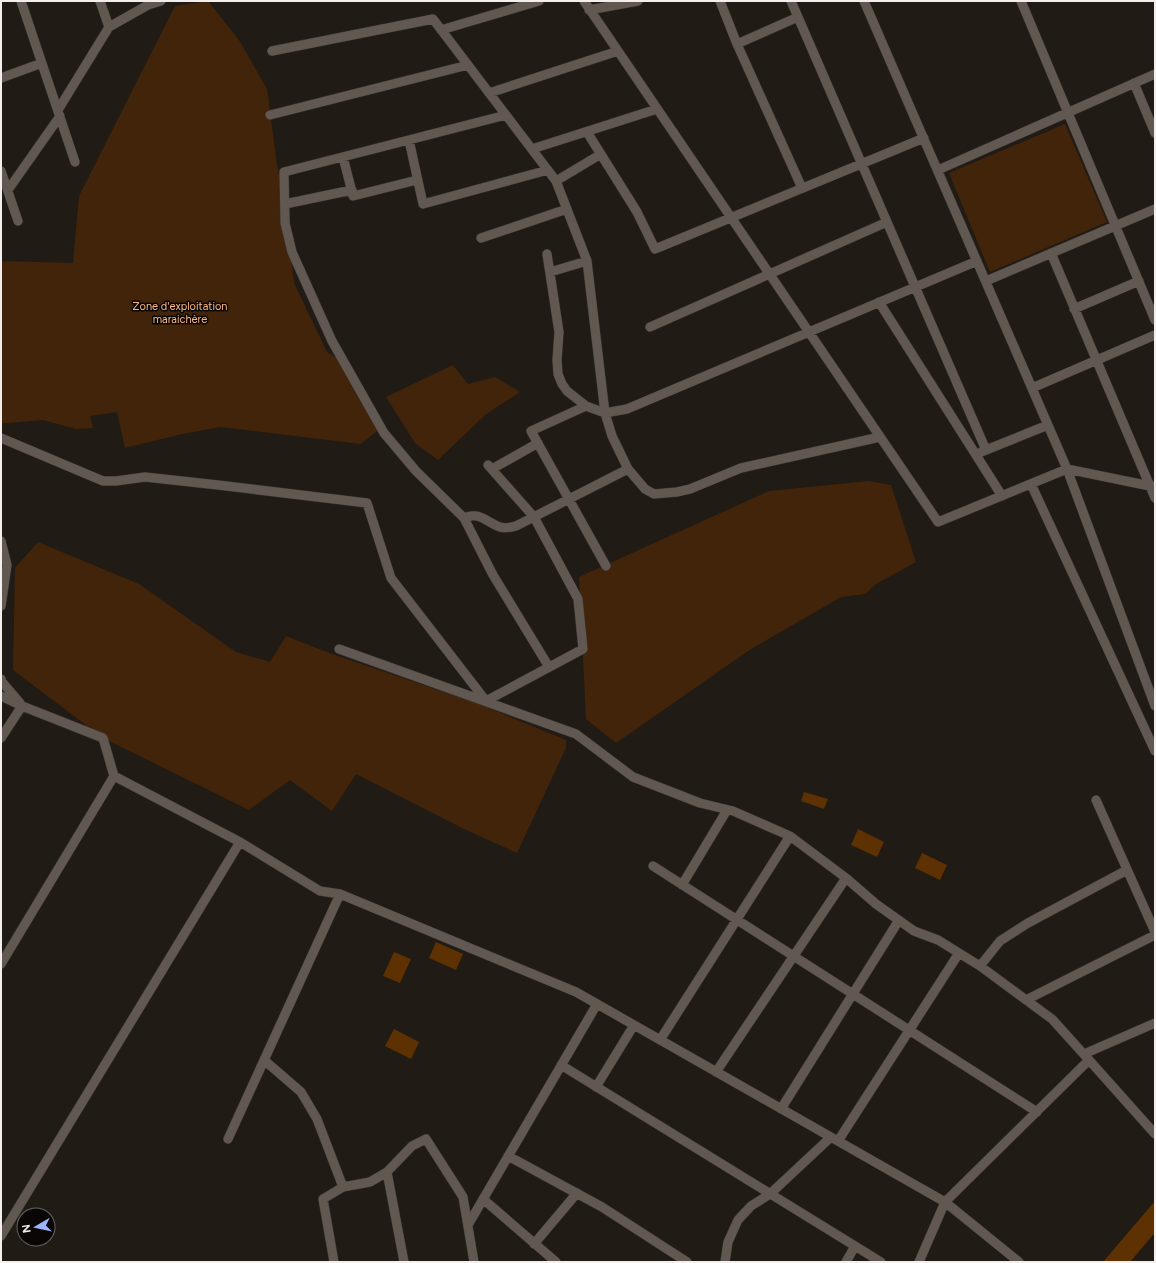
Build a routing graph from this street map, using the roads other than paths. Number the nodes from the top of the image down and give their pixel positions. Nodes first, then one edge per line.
1 (20, 1) edge
2 (100, 1) edge
3 (161, 1) edge
4 (539, 1) edge
5 (584, 1) edge
6 (638, 1) edge
7 (720, 1) edge
8 (791, 1) edge
9 (864, 1) edge
10 (1021, 1) edge
11 (590, 10) junction
12 (798, 16) junction
13 (109, 27) junction
14 (441, 30) junction
15 (737, 44) junction
16 (272, 51) dead end
17 (618, 51) junction
18 (42, 63) junction
19 (468, 65) junction
20 (1155, 74) edge
21 (1, 78) edge
22 (1134, 83) junction
23 (489, 93) junction
24 (657, 109) junction
25 (1068, 112) junction
26 (59, 113) junction
27 (270, 115) dead end
28 (506, 115) junction
29 (587, 132) junction
30 (1155, 133) edge
31 (924, 138) junction
32 (409, 140) junction
33 (532, 149) junction
34 (601, 154) junction
35 (343, 157) junction
36 (75, 162) dead end
37 (862, 163) junction
38 (548, 170) junction
39 (938, 170) junction
40 (1, 171) edge
41 (417, 180) junction
42 (556, 181) junction
43 (802, 188) junction
44 (8, 190) junction
45 (352, 190) junction
46 (285, 204) junction
47 (567, 209) junction
48 (1155, 209) edge
49 (731, 218) junction
50 (18, 221) dead end
51 (887, 222) junction
52 (1115, 226) junction
53 (481, 238) dead end
54 (1051, 253) junction
55 (548, 254) dead end
56 (587, 261) junction
57 (977, 261) junction
58 (550, 272) junction
59 (770, 274) junction
60 (986, 281) junction
61 (1138, 281) junction
62 (915, 287) junction
63 (879, 302) junction
64 (1074, 309) junction
65 (1155, 320) edge
66 (650, 327) dead end
67 (809, 332) junction
68 (1155, 335) edge
69 (1096, 360) junction
70 (1032, 388) junction
71 (586, 406) junction
72 (605, 413) junction
73 (1048, 425) junction
74 (880, 437) junction
75 (1, 438) edge
76 (538, 443) junction
77 (986, 450) junction
78 (976, 454) junction
79 (628, 469) junction
80 (1067, 469) junction
81 (1031, 484) junction
82 (1152, 486) edge
83 (1002, 496) junction
84 (1155, 498) edge
85 (569, 499) junction
86 (534, 517) junction
87 (464, 518) junction
88 (1, 541) edge
89 (606, 566) dead end
90 (1, 606) edge
91 (339, 649) dead end
92 (549, 667) junction
93 (1, 679) edge
94 (1, 696) edge
95 (486, 701) junction
96 (22, 706) junction
97 (1155, 706) edge
98 (1, 738) edge
99 (1155, 751) edge
100 (114, 776) junction
101 (1096, 800) dead end
102 (727, 810) junction
103 (790, 836) junction
104 (240, 842) junction
105 (653, 866) dead end
106 (1127, 870) junction
107 (846, 878) junction
108 (682, 885) junction
109 (340, 894) junction
110 (737, 920) junction
111 (899, 920) junction
112 (1155, 932) edge
113 (1155, 935) edge
114 (959, 953) junction
115 (794, 956) junction
116 (1, 964) edge
117 (980, 966) junction
118 (852, 994) junction
119 (1026, 1000) junction
120 (597, 1004) junction
121 (1155, 1023) edge
122 (634, 1025) junction
123 (909, 1030) junction
124 (660, 1040) junction
125 (1086, 1057) junction
126 (264, 1060) junction
127 (561, 1065) junction
128 (716, 1072) junction
129 (596, 1087) junction
130 (781, 1109) junction
131 (1037, 1112) junction
132 (1155, 1134) edge
133 (228, 1138) dead end
134 (834, 1139) junction
135 (508, 1156) junction
136 (387, 1172) junction
137 (343, 1187) junction
138 (577, 1193) junction
139 (770, 1194) junction
140 (483, 1199) junction
141 (945, 1202) junction
142 (468, 1225) junction
143 (1, 1236) edge
144 (534, 1244) junction
145 (855, 1246) junction
146 (334, 1262) edge
147 (404, 1262) edge
148 (474, 1262) edge
149 (556, 1262) edge
150 (687, 1262) edge
151 (725, 1262) edge
152 (846, 1262) edge
153 (881, 1262) edge
154 (919, 1262) edge
155 (1019, 1262) edge

1 - 18 street
2 - 13 street
3 - 13 street
4 - 14 street
5 - 11 street
6 - 11 street
7 - 15 street
8 - 12 street
9 - 31 street
10 - 25 street
11 - 17 street
12 - 15 street
12 - 37 street
13 - 26 street
14 - 16 street
14 - 19 street
15 - 43 street
17 - 23 street
17 - 24 street
18 - 21 street
18 - 26 street
19 - 23 street
19 - 27 street
20 - 22 street
22 - 25 street
22 - 30 street
23 - 28 street
24 - 29 street
24 - 49 street
25 - 39 street
25 - 52 street
26 - 36 street
26 - 44 street
28 - 32 street
28 - 33 street
29 - 33 street
29 - 34 street
31 - 37 street
31 - 39 street
32 - 35 street
32 - 41 street
33 - 38 street
34 - 42 street
34 - 49 street
35 - 45 street
35 - 46 street
37 - 43 street
37 - 51 street
38 - 41 street
38 - 42 street
39 - 57 street
40 - 44 street
41 - 45 street
42 - 47 street
43 - 49 street
44 - 50 street
45 - 46 street
46 - 87 street
47 - 53 street
47 - 56 street
48 - 52 street
49 - 59 street
51 - 59 street
51 - 62 street
52 - 54 street
52 - 61 street
54 - 60 street
54 - 64 street
55 - 58 street
56 - 58 street
56 - 72 street
57 - 60 street
57 - 62 street
58 - 71 street
59 - 66 street
59 - 67 street
60 - 70 street
61 - 64 street
61 - 65 street
62 - 63 street
62 - 77 street
63 - 67 street
63 - 78 street
64 - 69 street
67 - 72 street
67 - 74 street
68 - 69 street
69 - 70 street
69 - 82 street
70 - 73 street
71 - 72 street
71 - 76 street
72 - 79 street
73 - 77 street
73 - 80 street
74 - 79 street
74 - 83 street
75 - 95 street
76 - 85 street
76 - 86 street
77 - 78 street
78 - 83 street
79 - 85 street
80 - 81 street
80 - 82 street
80 - 97 street
81 - 83 street
81 - 99 street
82 - 84 street
85 - 86 street
85 - 89 street
86 - 87 street
86 - 92 street
87 - 92 street
88 - 90 street
91 - 95 street
92 - 95 street
93 - 96 street
94 - 96 street
95 - 102 street
96 - 98 street
96 - 100 street
100 - 104 street
100 - 116 street
101 - 106 street
102 - 103 street
102 - 108 street
103 - 107 street
103 - 110 street
104 - 109 street
104 - 143 street
105 - 108 street
106 - 112 street
106 - 117 street
107 - 111 street
107 - 115 street
108 - 110 street
109 - 120 street
109 - 126 street
110 - 115 street
110 - 124 street
111 - 114 street
111 - 118 street
113 - 119 street
114 - 117 street
114 - 123 street
115 - 118 street
115 - 128 street
117 - 119 street
118 - 123 street
118 - 130 street
119 - 125 street
120 - 122 street
120 - 127 street
121 - 125 street
122 - 124 street
122 - 129 street
123 - 131 street
123 - 134 street
124 - 128 street
125 - 131 street
125 - 132 street
126 - 133 street
126 - 137 street
127 - 129 street
127 - 135 street
128 - 130 street
129 - 139 street
130 - 134 street
131 - 141 street
134 - 139 street
134 - 141 street
135 - 138 street
135 - 140 street
136 - 137 street
136 - 142 street
136 - 147 street
137 - 146 street
138 - 144 street
138 - 150 street
139 - 145 street
139 - 151 street
140 - 142 street
140 - 144 street
141 - 154 street
141 - 155 street
142 - 148 street
144 - 149 street
145 - 152 street
145 - 153 street

